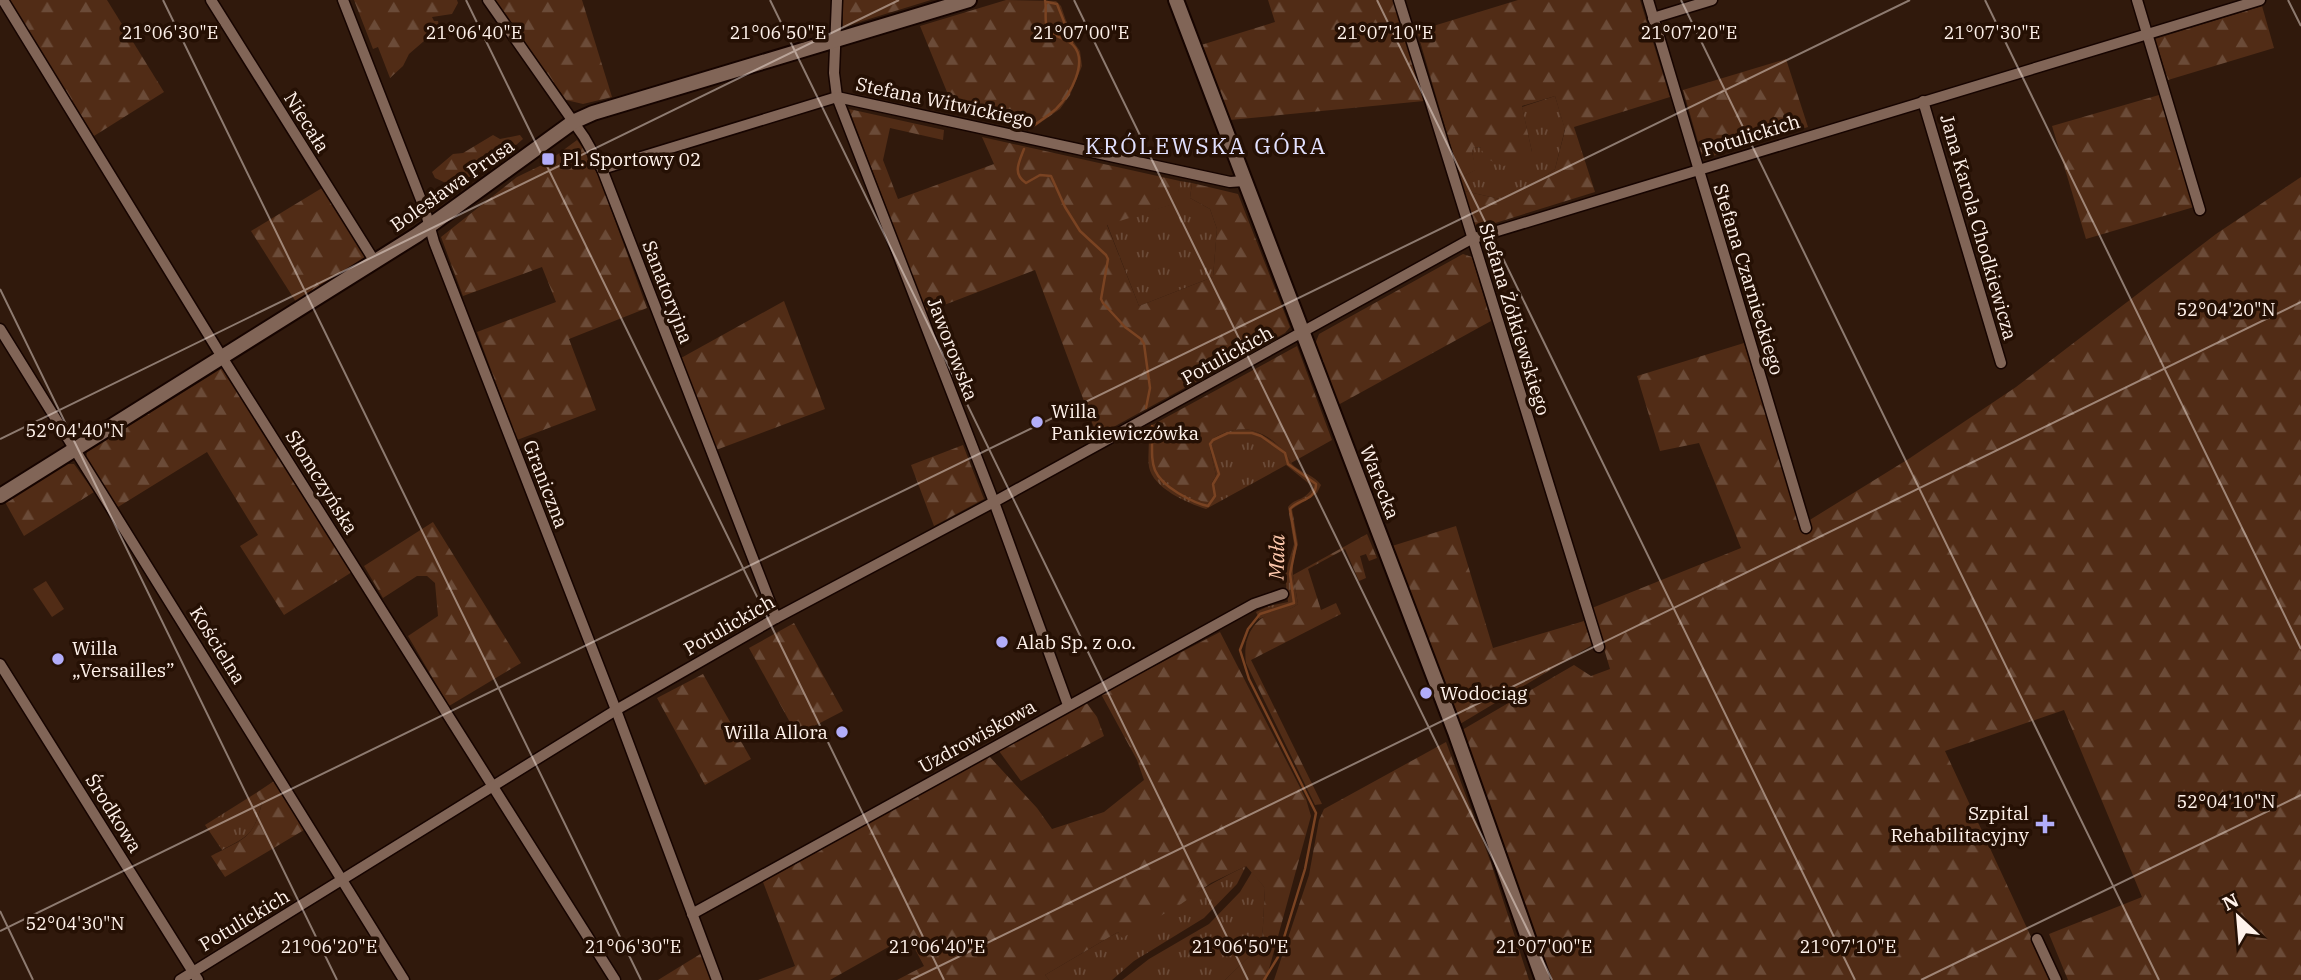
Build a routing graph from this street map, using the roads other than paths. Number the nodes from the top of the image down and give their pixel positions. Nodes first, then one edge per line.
1 (3, 0) edge
2 (211, 0) edge
3 (343, 0) edge
4 (488, 0) edge
5 (837, 0) edge
6 (969, 0) edge
7 (1176, 0) edge
8 (1399, 0) edge
9 (1648, 0) edge
10 (1713, 0) edge
11 (2137, 0) edge
12 (2260, 0) edge
13 (1653, 18) junction
14 (2147, 33) junction
15 (836, 40) junction
16 (837, 97) junction
17 (1923, 101) junction
18 (573, 122) junction
19 (602, 170) junction
20 (1698, 170) junction
21 (1244, 181) junction
22 (2200, 210) dead end
23 (430, 227) junction
24 (1471, 239) junction
25 (375, 262) junction
26 (0, 329) edge
27 (1303, 333) junction
28 (222, 357) junction
29 (2001, 363) dead end
30 (73, 450) junction
31 (0, 495) edge
32 (994, 502) junction
33 (1807, 528) dead end
34 (1283, 594) dead end
35 (776, 618) junction
36 (1599, 647) dead end
37 (0, 664) edge
38 (1068, 705) junction
39 (616, 710) junction
40 (493, 785) junction
41 (342, 881) junction
42 (692, 914) junction
43 (2037, 939) dead end
44 (195, 976) edge
45 (180, 980) edge
46 (404, 980) edge
47 (615, 980) edge
48 (717, 980) edge
49 (1542, 980) edge
50 (2056, 980) edge

1 - 28 street, Słomczyńska
2 - 25 street, Niecała
3 - 23 street, Graniczna
4 - 18 street, Sanatoryjna
5 - 15 street, Jaworowska
6 - 15 street, Bolesława Prusa
7 - 21 street, Warecka
8 - 24 street, Stefana Żółkiewskiego
9 - 13 street, Stefana Czarnieckiego
10 - 13 street
11 - 14 street
12 - 14 street, Potulickich
13 - 20 street, Stefana Czarnieckiego
14 - 17 street, Potulickich
14 - 22 street
15 - 16 street, Jaworowska
15 - 18 street, Bolesława Prusa
16 - 19 street, Stefana Witwickiego
16 - 21 street, Stefana Witwickiego
16 - 32 street, Jaworowska
17 - 20 street, Potulickich
17 - 29 street, Jana Karola Chodkiewicza
18 - 19 street, Sanatoryjna
18 - 23 street, Bolesława Prusa
19 - 35 street, Sanatoryjna
20 - 24 street, Potulickich
20 - 33 street, Stefana Czarnieckiego
21 - 27 street, Warecka
23 - 25 street, Bolesława Prusa
23 - 39 street, Graniczna
24 - 27 street, Potulickich
24 - 36 street, Stefana Żółkiewskiego
25 - 28 street, Bolesława Prusa
26 - 30 street, Kościelna
27 - 32 street, Potulickich
27 - 49 street, Warecka
28 - 30 street, Bolesława Prusa
28 - 40 street, Słomczyńska
30 - 31 street, Bolesława Prusa
30 - 41 street, Kościelna
32 - 35 street, Potulickich
32 - 38 street, Jaworowska
34 - 38 street, Uzdrowiskowa
35 - 39 street, Potulickich
37 - 44 street, Środkowa
38 - 42 street, Uzdrowiskowa
39 - 40 street, Potulickich
39 - 42 street, Graniczna
40 - 41 street, Potulickich
40 - 47 street, Słomczyńska
41 - 44 street, Potulickich
41 - 46 street, Kościelna
42 - 48 street, Graniczna
43 - 50 street
44 - 45 street, Potulickich

